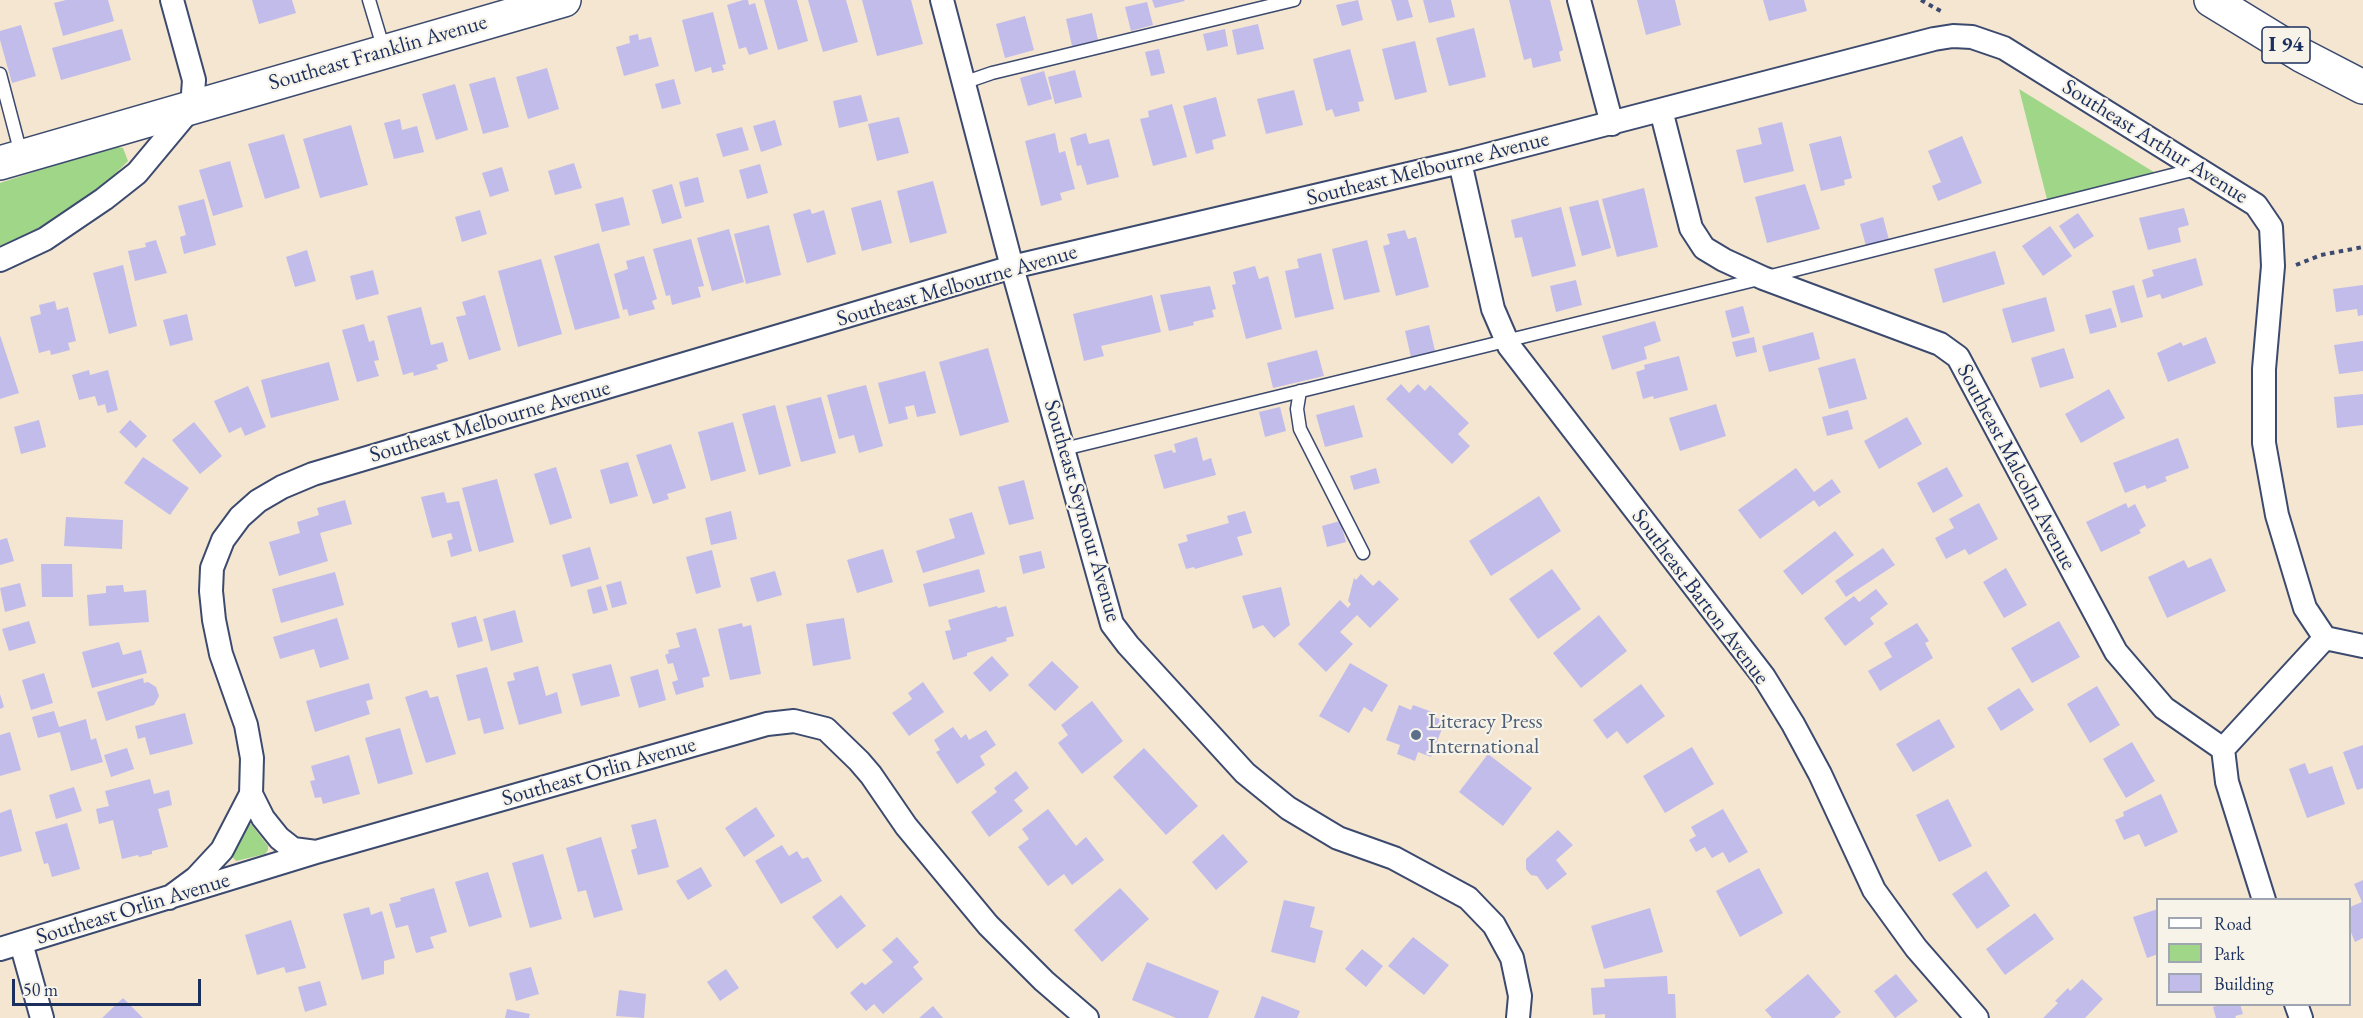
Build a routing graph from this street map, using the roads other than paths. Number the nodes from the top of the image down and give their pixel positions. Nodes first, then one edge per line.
1 (172, 0) edge
2 (369, 0) edge
3 (561, 0) edge
4 (942, 0) edge
5 (1294, 0) edge
6 (1580, 0) edge
7 (2211, 0) edge
8 (1972, 37) joint
9 (384, 51) junction
10 (0, 74) edge
11 (963, 83) junction
12 (2363, 87) edge
13 (192, 107) junction
14 (1661, 110) junction
15 (1612, 124) junction
16 (11, 160) edge
17 (1460, 162) junction
18 (2196, 169) junction
19 (0, 260) edge
20 (1012, 267) junction
21 (1764, 279) junction
22 (1507, 342) junction
23 (1300, 392) junction
24 (1064, 449) junction
25 (1363, 553) dead end
26 (2325, 638) junction
27 (2363, 646) edge
28 (2223, 749) junction
29 (251, 794) junction
30 (316, 852) junction
31 (169, 898) junction
32 (2263, 898) edge
33 (11, 946) edge
34 (42, 1018) edge
35 (1087, 1018) edge
36 (1518, 1018) edge
37 (1977, 1018) edge

1 - 13 street
2 - 9 lane
3 - 9 main road, Southeast Franklin Avenue
4 - 11 street, Southeast Seymour Avenue
5 - 11 lane
6 - 15 street
7 - 12 main road, I 94
8 - 14 street, Southeast Melbourne Avenue
8 - 18 street, Southeast Arthur Avenue
9 - 13 main road, Southeast Franklin Avenue
10 - 16 lane
11 - 20 street, Southeast Seymour Avenue
13 - 16 main road, Southeast Franklin Avenue
13 - 19 street
14 - 15 street, Southeast Melbourne Avenue
14 - 21 street, Southeast Malcolm Avenue
15 - 17 street, Southeast Melbourne Avenue
17 - 20 street, Southeast Melbourne Avenue
17 - 22 street, Southeast Barton Avenue
18 - 21 lane
18 - 26 street, Southeast Arthur Avenue
20 - 24 street, Southeast Seymour Avenue
20 - 29 street, Southeast Melbourne Avenue
21 - 22 lane
21 - 28 street, Southeast Malcolm Avenue
22 - 23 lane
22 - 37 street, Southeast Barton Avenue
23 - 24 lane
23 - 25 lane
24 - 36 street, Southeast Seymour Avenue
26 - 27 street
26 - 28 street
28 - 32 street
29 - 30 street, Southeast Melbourne Avenue
29 - 31 street, Southeast Melbourne Avenue
30 - 31 street, Southeast Orlin Avenue
30 - 35 street, Southeast Orlin Avenue
31 - 33 street, Southeast Orlin Avenue
33 - 34 street

